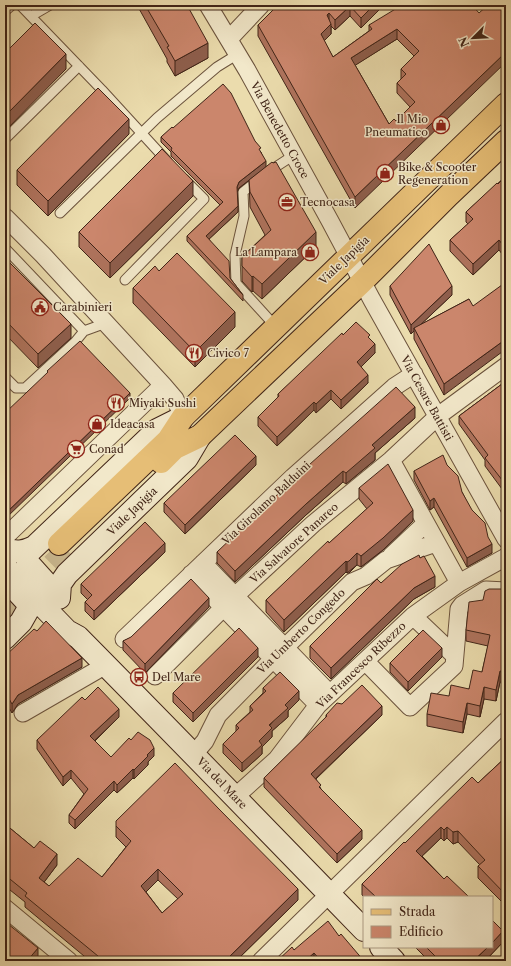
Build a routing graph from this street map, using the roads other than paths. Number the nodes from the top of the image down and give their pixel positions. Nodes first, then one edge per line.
1 (12, 5) edge
2 (20, 5) edge
3 (50, 5) edge
4 (208, 5) edge
5 (261, 5) edge
6 (5, 11) edge
7 (33, 22) junction
8 (229, 39) junction
9 (238, 54) junction
10 (79, 66) junction
11 (506, 104) edge
12 (142, 133) junction
13 (5, 139) edge
14 (506, 141) edge
15 (294, 155) junction
16 (60, 214) dead end
17 (5, 217) edge
18 (5, 248) edge
19 (349, 257) junction
20 (125, 280) dead end
21 (362, 282) junction
22 (106, 323) junction
23 (276, 327) junction
24 (84, 331) junction
25 (506, 366) edge
26 (414, 374) junction
27 (5, 377) edge
28 (163, 385) junction
29 (438, 416) junction
30 (183, 417) junction
31 (200, 436) junction
32 (391, 460) junction
33 (425, 524) junction
34 (5, 537) edge
35 (506, 539) edge
36 (436, 543) junction
37 (34, 546) junction
38 (5, 549) edge
39 (5, 552) edge
40 (506, 557) edge
41 (386, 560) junction
42 (5, 567) edge
43 (197, 568) junction
44 (19, 582) edge
45 (458, 583) junction
46 (60, 584) junction
47 (506, 591) edge
48 (229, 602) junction
49 (58, 615) junction
50 (413, 616) junction
51 (21, 622) junction
52 (5, 638) edge
53 (124, 638) dead end
54 (285, 647) junction
55 (454, 655) junction
56 (273, 659) junction
57 (365, 661) junction
58 (106, 665) junction
59 (155, 676) dead end
60 (324, 699) junction
61 (23, 713) dead end
62 (506, 721) edge
63 (194, 754) junction
64 (236, 796) junction
65 (329, 894) junction
66 (5, 908) edge
67 (363, 929) edge
68 (381, 948) edge
69 (69, 961) edge
70 (261, 961) edge
71 (394, 961) edge

1 - 6 lane
2 - 7 lane
3 - 7 lane
4 - 8 street, Via Benedetto Croce
5 - 8 street
7 - 10 lane
8 - 9 street, Via Benedetto Croce
9 - 12 lane
9 - 15 street, Via Benedetto Croce
10 - 12 lane
10 - 13 lane
11 - 19 main road, Viale Japigia
12 - 16 lane
12 - 20 lane
14 - 21 main road, Viale Japigia
15 - 19 street, Via Benedetto Croce
15 - 23 lane
17 - 22 street
18 - 24 lane
19 - 21 street, Via Cesare Battisti
19 - 23 main road, Viale Japigia
21 - 26 street, Via Cesare Battisti
21 - 31 main road, Viale Japigia
22 - 24 lane
22 - 28 street
23 - 30 main road, Viale Japigia
24 - 27 lane
25 - 29 street, Via Salvatore Panareo
26 - 29 street, Via Cesare Battisti
26 - 43 street, Via Girolamo Balduini
28 - 30 street
28 - 34 street
29 - 32 street, Via Salvatore Panareo
29 - 35 street, Via Cesare Battisti
30 - 31 main road, Viale Japigia
30 - 37 main road, Viale Japigia
31 - 46 main road, Viale Japigia
32 - 33 street
32 - 48 street, Via Salvatore Panareo
33 - 36 street
33 - 41 street
36 - 41 street, Via Umberto Congedo
36 - 45 street
37 - 38 main road
37 - 46 main road
39 - 44 main road
40 - 45 street, Via Francesco Ribezzo
41 - 54 street, Via Umberto Congedo
42 - 44 main road
43 - 48 street
43 - 53 street, Via Girolamo Balduini
44 - 49 main road, Via del Mare
44 - 51 main road
45 - 50 street, Via Francesco Ribezzo
46 - 49 main road
47 - 55 street
48 - 54 street
48 - 56 street
48 - 59 street, Via Salvatore Panareo
49 - 51 main road
49 - 58 main road, Via del Mare
50 - 55 street
50 - 57 street, Via Francesco Ribezzo
51 - 52 main road
54 - 56 street, Via Umberto Congedo
54 - 60 street
55 - 57 street
56 - 60 street
56 - 63 street, Via Umberto Congedo
57 - 60 street, Via Francesco Ribezzo
58 - 61 street
58 - 63 main road, Via del Mare
60 - 64 street, Via Francesco Ribezzo
62 - 65 street
63 - 64 main road, Via del Mare
64 - 65 main road, Via del Mare
65 - 67 main road, Via del Mare
65 - 70 street
66 - 69 street
68 - 71 main road

